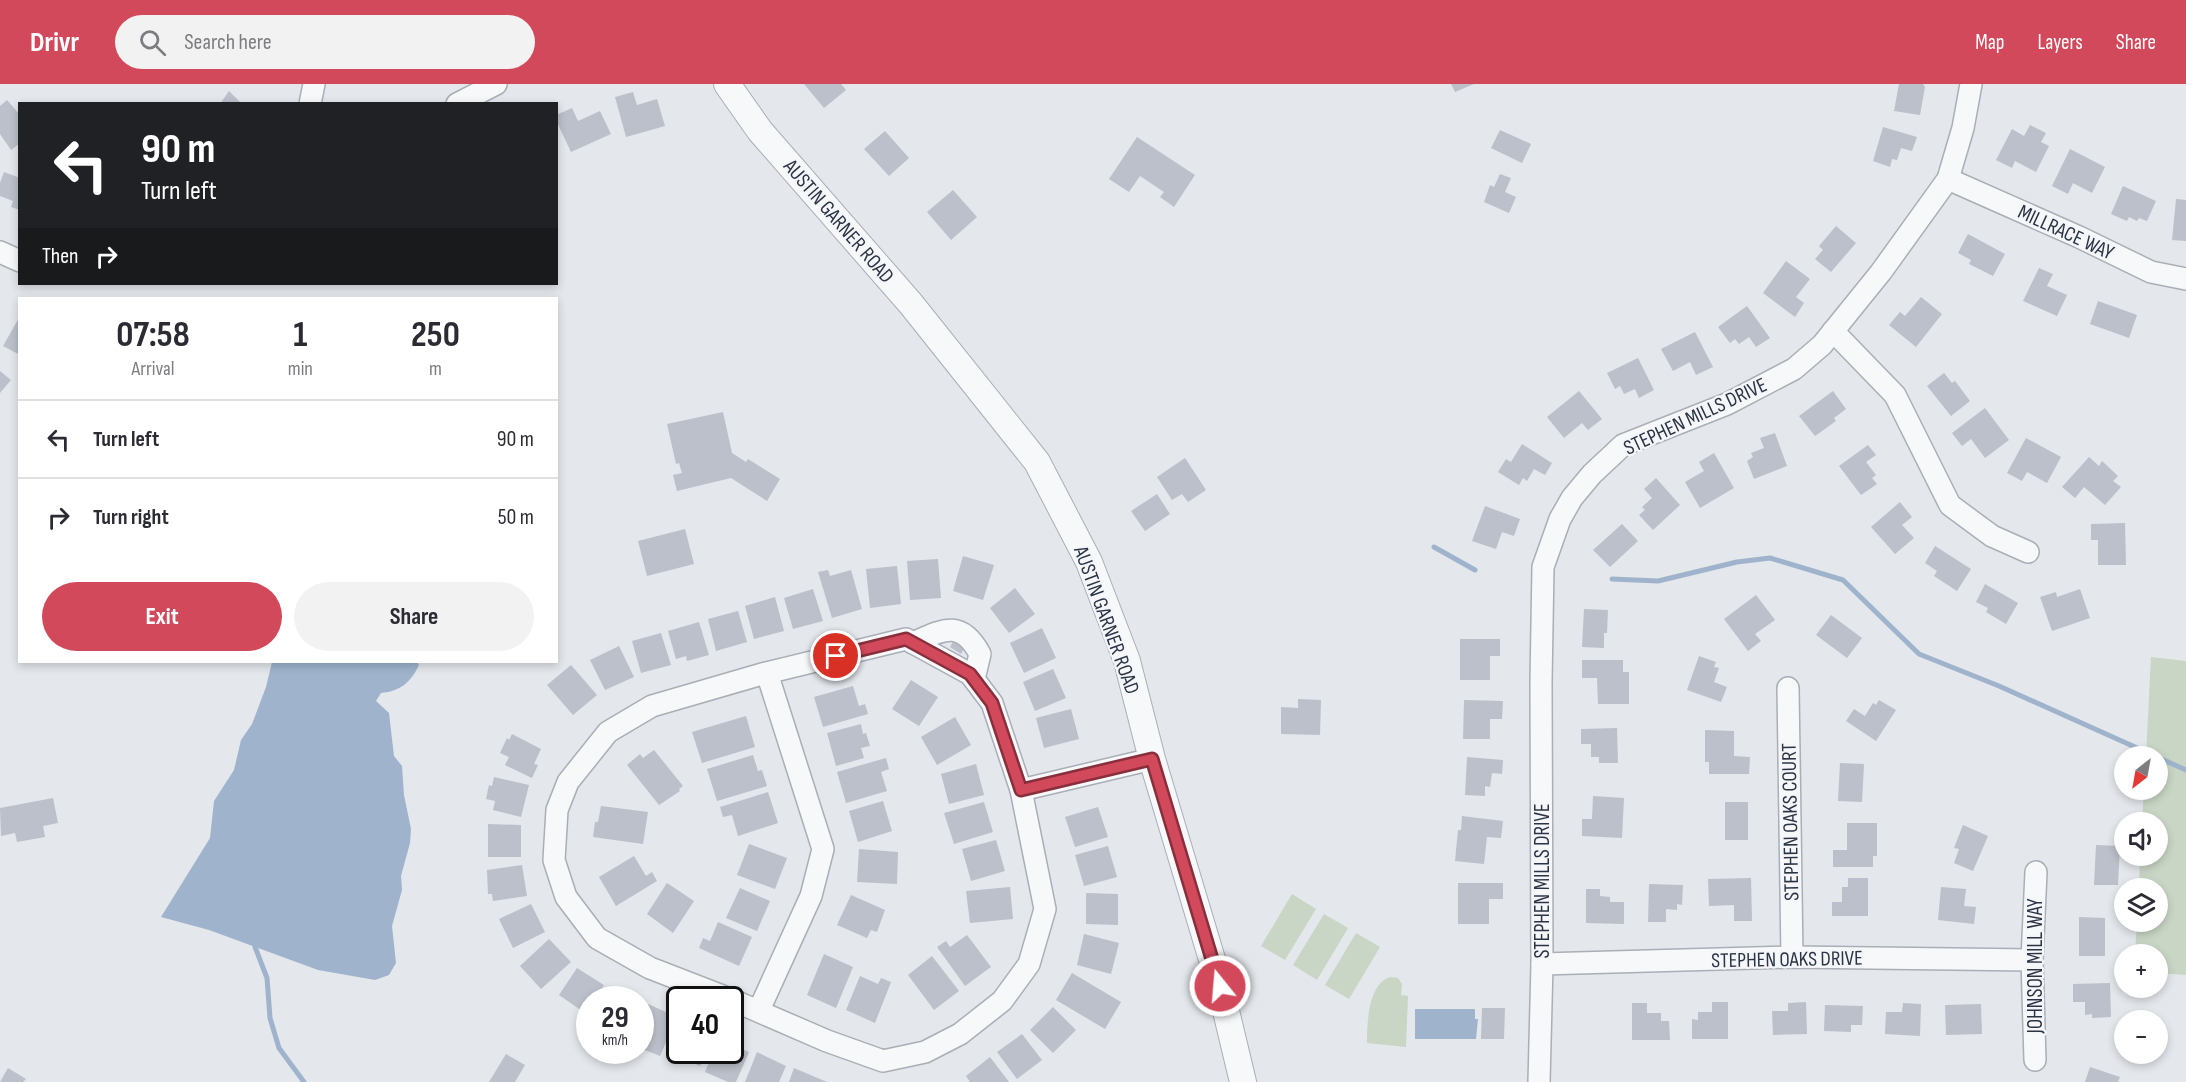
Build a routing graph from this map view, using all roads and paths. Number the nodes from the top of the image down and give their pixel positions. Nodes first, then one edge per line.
1 (314, 84) edge
2 (496, 84) edge
3 (727, 84) edge
4 (1971, 84) edge
5 (311, 102) edge
6 (461, 102) edge
7 (1948, 179) junction
8 (0, 252) edge
9 (18, 260) edge
10 (2186, 279) edge
11 (1833, 331) junction
12 (2028, 552) dead end
13 (913, 642) junction
14 (766, 673) junction
15 (974, 679) junction
16 (1788, 687) dead end
17 (1152, 759) junction
18 (1021, 790) junction
19 (2036, 872) dead end
20 (1792, 957) junction
21 (2032, 960) junction
22 (1542, 964) junction
23 (696, 986) edge
24 (744, 1004) edge
25 (759, 1010) junction
26 (2035, 1060) dead end
27 (1243, 1082) edge
28 (1539, 1082) edge

1 - 5 street
2 - 6 street
3 - 17 street, AUSTIN GARNER ROAD
4 - 7 street, STEPHEN MILLS DRIVE
7 - 10 street, MILLRACE WAY
7 - 11 street, STEPHEN MILLS DRIVE
8 - 9 street
11 - 12 street
11 - 22 street, STEPHEN MILLS DRIVE
13 - 14 street
13 - 15 street
13 - 15 street
14 - 23 street
14 - 25 street
15 - 18 street
16 - 20 street, STEPHEN OAKS COURT
17 - 18 street
17 - 27 street, AUSTIN GARNER ROAD
18 - 25 street
19 - 21 street, JOHNSON MILL WAY
20 - 21 street, STEPHEN OAKS DRIVE
20 - 22 street, STEPHEN OAKS DRIVE
21 - 26 street, JOHNSON MILL WAY
22 - 28 street, STEPHEN MILLS DRIVE
24 - 25 street

